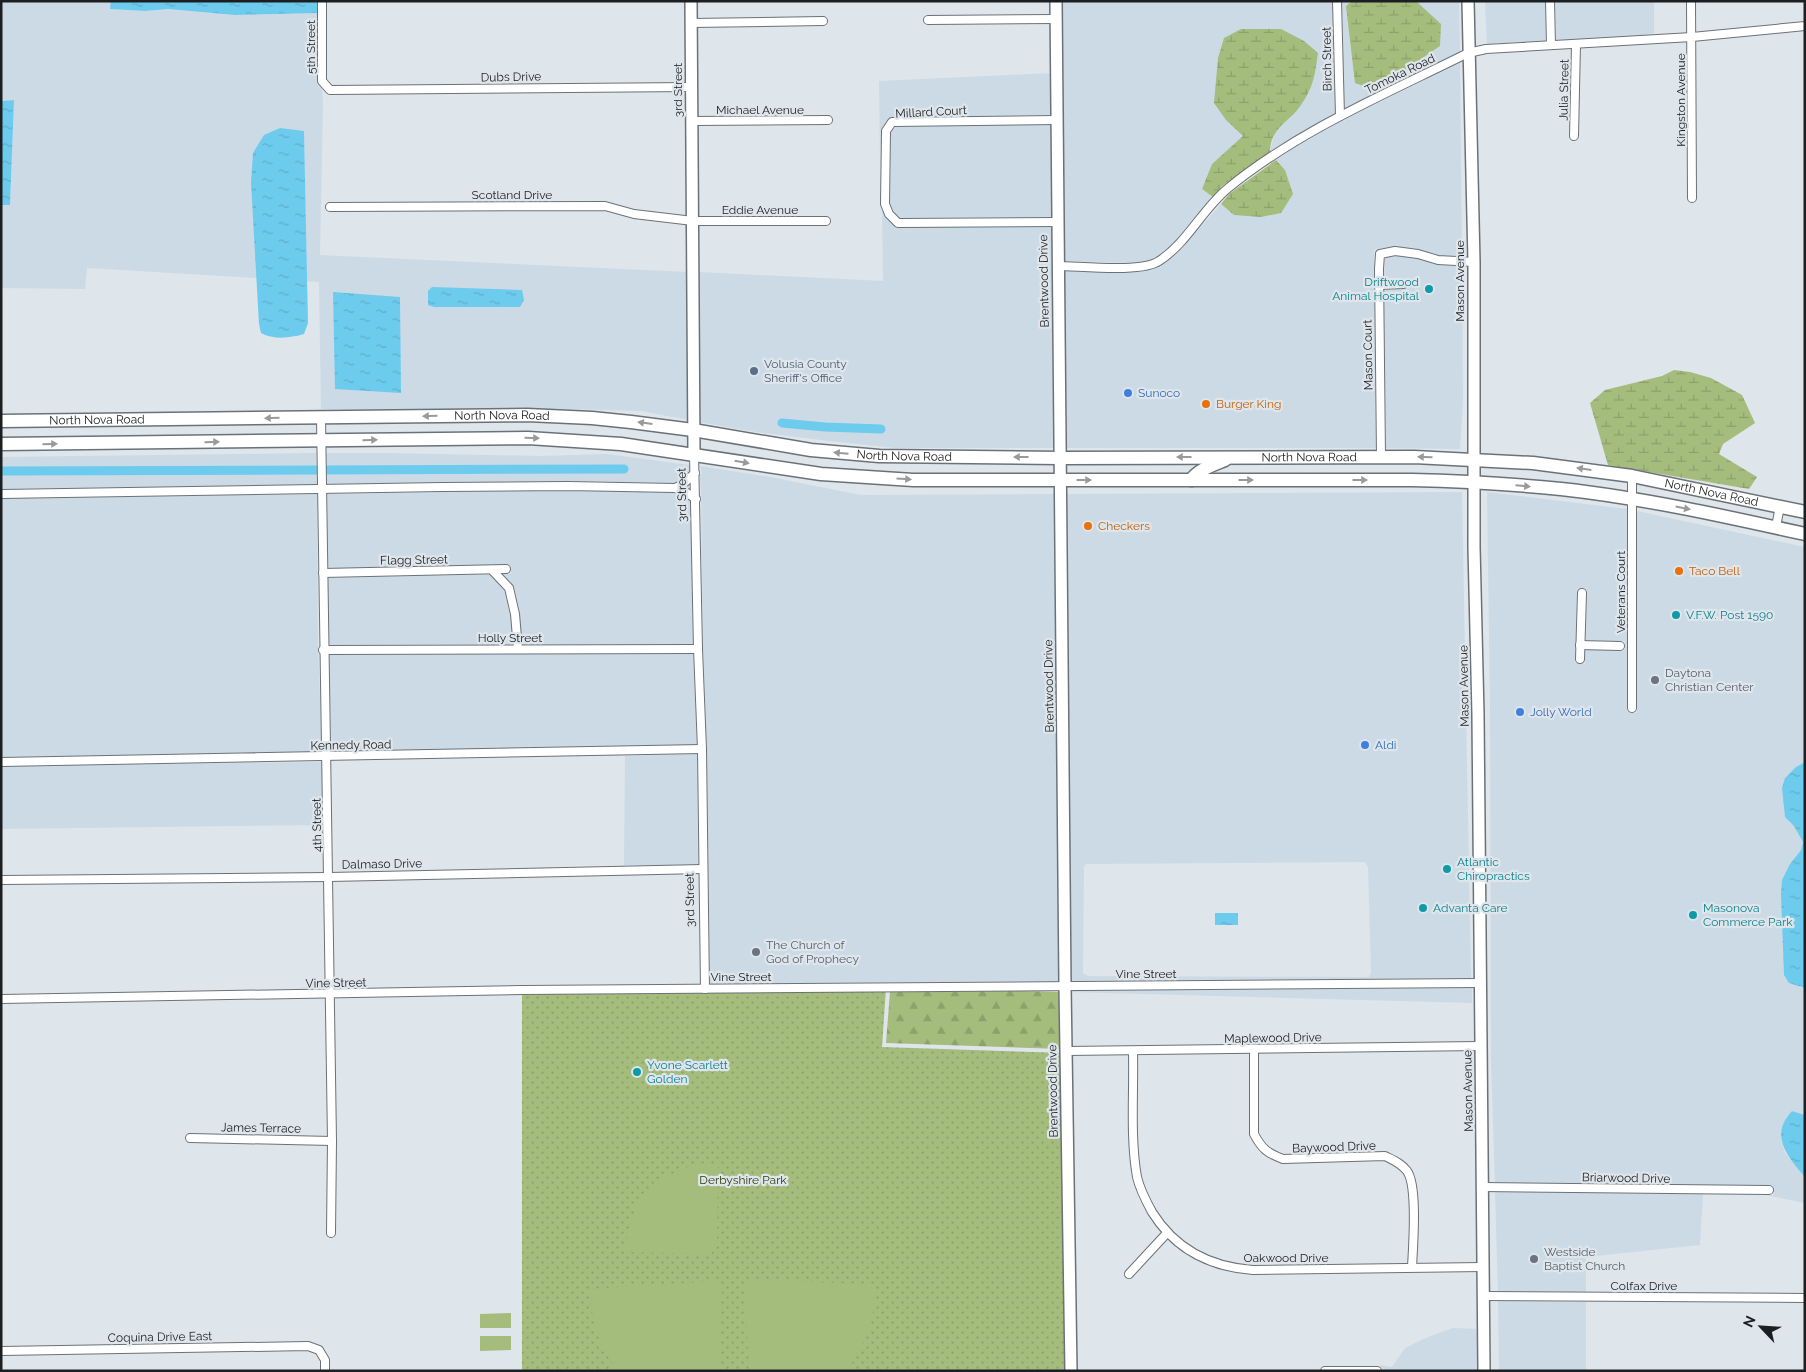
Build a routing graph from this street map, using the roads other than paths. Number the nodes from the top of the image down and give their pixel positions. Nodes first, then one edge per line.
1 (322, 1) edge
2 (691, 1) edge
3 (1056, 1) edge
4 (1337, 1) edge
5 (1468, 1) edge
6 (1550, 1) edge
7 (1691, 1) edge
8 (1056, 19) junction
9 (928, 20) dead end
10 (823, 21) dead end
11 (691, 23) junction
12 (1805, 26) edge
13 (1692, 38) junction
14 (1576, 44) junction
15 (1551, 46) junction
16 (1468, 53) junction
17 (692, 87) junction
18 (330, 90) joint
19 (1340, 116) junction
20 (828, 120) dead end
21 (1056, 120) junction
22 (692, 122) junction
23 (1574, 136) dead end
24 (1692, 198) dead end
25 (330, 207) dead end
26 (826, 221) dead end
27 (693, 222) junction
28 (1057, 222) junction
29 (1474, 262) junction
30 (1058, 266) junction
31 (1403, 284) dead end
32 (1379, 285) junction
33 (321, 418) junction
34 (1, 421) edge
35 (693, 430) junction
36 (1, 444) edge
37 (321, 446) junction
38 (694, 454) junction
39 (1232, 457) junction
40 (1381, 457) junction
41 (1060, 458) junction
42 (1474, 459) junction
43 (695, 473) junction
44 (1632, 476) junction
45 (1061, 480) junction
46 (1191, 480) junction
47 (1474, 482) junction
48 (675, 488) junction
49 (322, 489) junction
50 (1, 494) edge
51 (696, 499) junction
52 (1632, 500) junction
53 (1780, 506) junction
54 (1805, 512) edge
55 (1776, 527) junction
56 (1805, 534) edge
57 (492, 570) junction
58 (506, 570) dead end
59 (323, 573) junction
60 (1582, 594) dead end
61 (1580, 645) junction
62 (1620, 646) dead end
63 (518, 649) junction
64 (698, 649) junction
65 (323, 650) junction
66 (1580, 659) dead end
67 (1632, 708) dead end
68 (702, 749) junction
69 (327, 757) junction
70 (1, 762) edge
71 (703, 869) junction
72 (329, 877) junction
73 (1, 880) edge
74 (1480, 983) junction
75 (1065, 986) junction
76 (705, 989) junction
77 (330, 994) junction
78 (1, 999) edge
79 (1481, 1046) junction
80 (1254, 1050) junction
81 (1066, 1051) junction
82 (1133, 1052) junction
83 (190, 1138) dead end
84 (332, 1141) junction
85 (1482, 1187) junction
86 (1769, 1190) dead end
87 (331, 1233) dead end
88 (1168, 1234) junction
89 (1484, 1267) junction
90 (1412, 1268) junction
91 (1130, 1274) dead end
92 (1484, 1296) junction
93 (1805, 1298) edge
94 (1, 1350) edge
95 (325, 1371) edge
96 (1071, 1371) edge
97 (1325, 1371) edge
98 (1377, 1371) edge
99 (1484, 1371) edge

1 - 18 street, 5th Street
2 - 11 street, 3rd Street
3 - 8 street, Brentwood Drive
4 - 19 street, Birch Street
5 - 16 street, Mason Avenue
6 - 15 street, Julia Street
7 - 13 street, Kingston Avenue
8 - 9 street
8 - 21 street, Brentwood Drive
10 - 11 street
11 - 17 street, 3rd Street
12 - 13 street, Tomoka Road
13 - 14 street, Tomoka Road
13 - 24 street, Kingston Avenue
14 - 15 street, Tomoka Road
14 - 23 street, Julia Street
15 - 16 street, Tomoka Road
16 - 19 street, Tomoka Road
16 - 29 street, Mason Avenue
17 - 18 street, Dubs Drive
17 - 22 street, 3rd Street
19 - 30 street, Tomoka Road
20 - 22 street, Michael Avenue
21 - 28 street, Brentwood Drive
21 - 28 street, Millard Court
22 - 27 street, 3rd Street
25 - 27 street, Scotland Drive
26 - 27 street, Eddie Avenue
27 - 35 street, 3rd Street
28 - 30 street, Brentwood Drive
29 - 32 street, Mason Court
29 - 42 street, Mason Avenue
30 - 41 street, Brentwood Drive
31 - 32 street
32 - 40 street, Mason Court
33 -> 34 main road, North Nova Road
35 -> 33 main road, North Nova Road
33 - 37 street, 4th Street
35 - 38 street, 3rd Street
41 -> 35 main road, North Nova Road
36 -> 37 main road, North Nova Road
37 -> 38 main road, North Nova Road
37 - 49 street, 4th Street
38 - 43 street, 3rd Street
38 -> 45 main road, North Nova Road
39 - 40 main road, North Nova Road
39 -> 41 main road, North Nova Road
39 - 46 main road
42 -> 40 main road, North Nova Road
41 - 45 street, Brentwood Drive
44 -> 42 main road, North Nova Road
42 - 47 street, Mason Avenue
43 - 48 street
43 - 51 street, 3rd Street
44 - 52 street, Veterans Court
44 - 53 main road, North Nova Road
45 -> 46 main road, North Nova Road
45 - 75 street, Brentwood Drive
46 -> 47 main road, North Nova Road
47 -> 52 main road, North Nova Road
47 - 74 street, Mason Avenue
48 - 49 street
48 - 51 street
49 - 50 street
49 - 59 street, 4th Street
51 - 64 street, 3rd Street
52 -> 55 main road, North Nova Road
52 - 67 street, Veterans Court
53 - 54 main road, North Nova Road
53 - 55 street
55 - 56 main road, North Nova Road
57 - 58 street, Flagg Street
57 - 59 street, Flagg Street
57 - 63 street
59 - 65 street, 4th Street
60 - 61 street
61 - 62 street
61 - 66 street
63 - 64 street, Holly Street
63 - 65 street, Holly Street
64 - 68 street, 3rd Street
65 - 69 street, 4th Street
68 - 69 street, Kennedy Road
68 - 71 street, 3rd Street
69 - 70 street, Kennedy Road
69 - 72 street, 4th Street
71 - 72 street, Dalmaso Drive
71 - 76 street, 3rd Street
72 - 73 street, Dalmaso Drive
72 - 77 street, 4th Street
74 - 75 street, Vine Street
74 - 79 street, Mason Avenue
75 - 76 street, Vine Street
75 - 81 street, Brentwood Drive
76 - 77 street, Vine Street
77 - 78 street, Vine Street
77 - 84 street, 4th Street
79 - 80 street, Maplewood Drive
79 - 85 street, Mason Avenue
80 - 82 street, Maplewood Drive
80 - 90 street, Baywood Drive
81 - 82 street, Maplewood Drive
81 - 96 street, Brentwood Drive
82 - 88 street, Oakwood Drive
83 - 84 street, James Terrace
84 - 87 street, 4th Street
85 - 86 street, Briarwood Drive
85 - 89 street, Mason Avenue
88 - 90 street, Oakwood Drive
88 - 91 street
89 - 90 street, Oakwood Drive
89 - 92 street, Mason Avenue
92 - 93 street, Colfax Drive
92 - 99 street, Mason Avenue
94 - 95 street, Coquina Drive East
97 - 98 street

